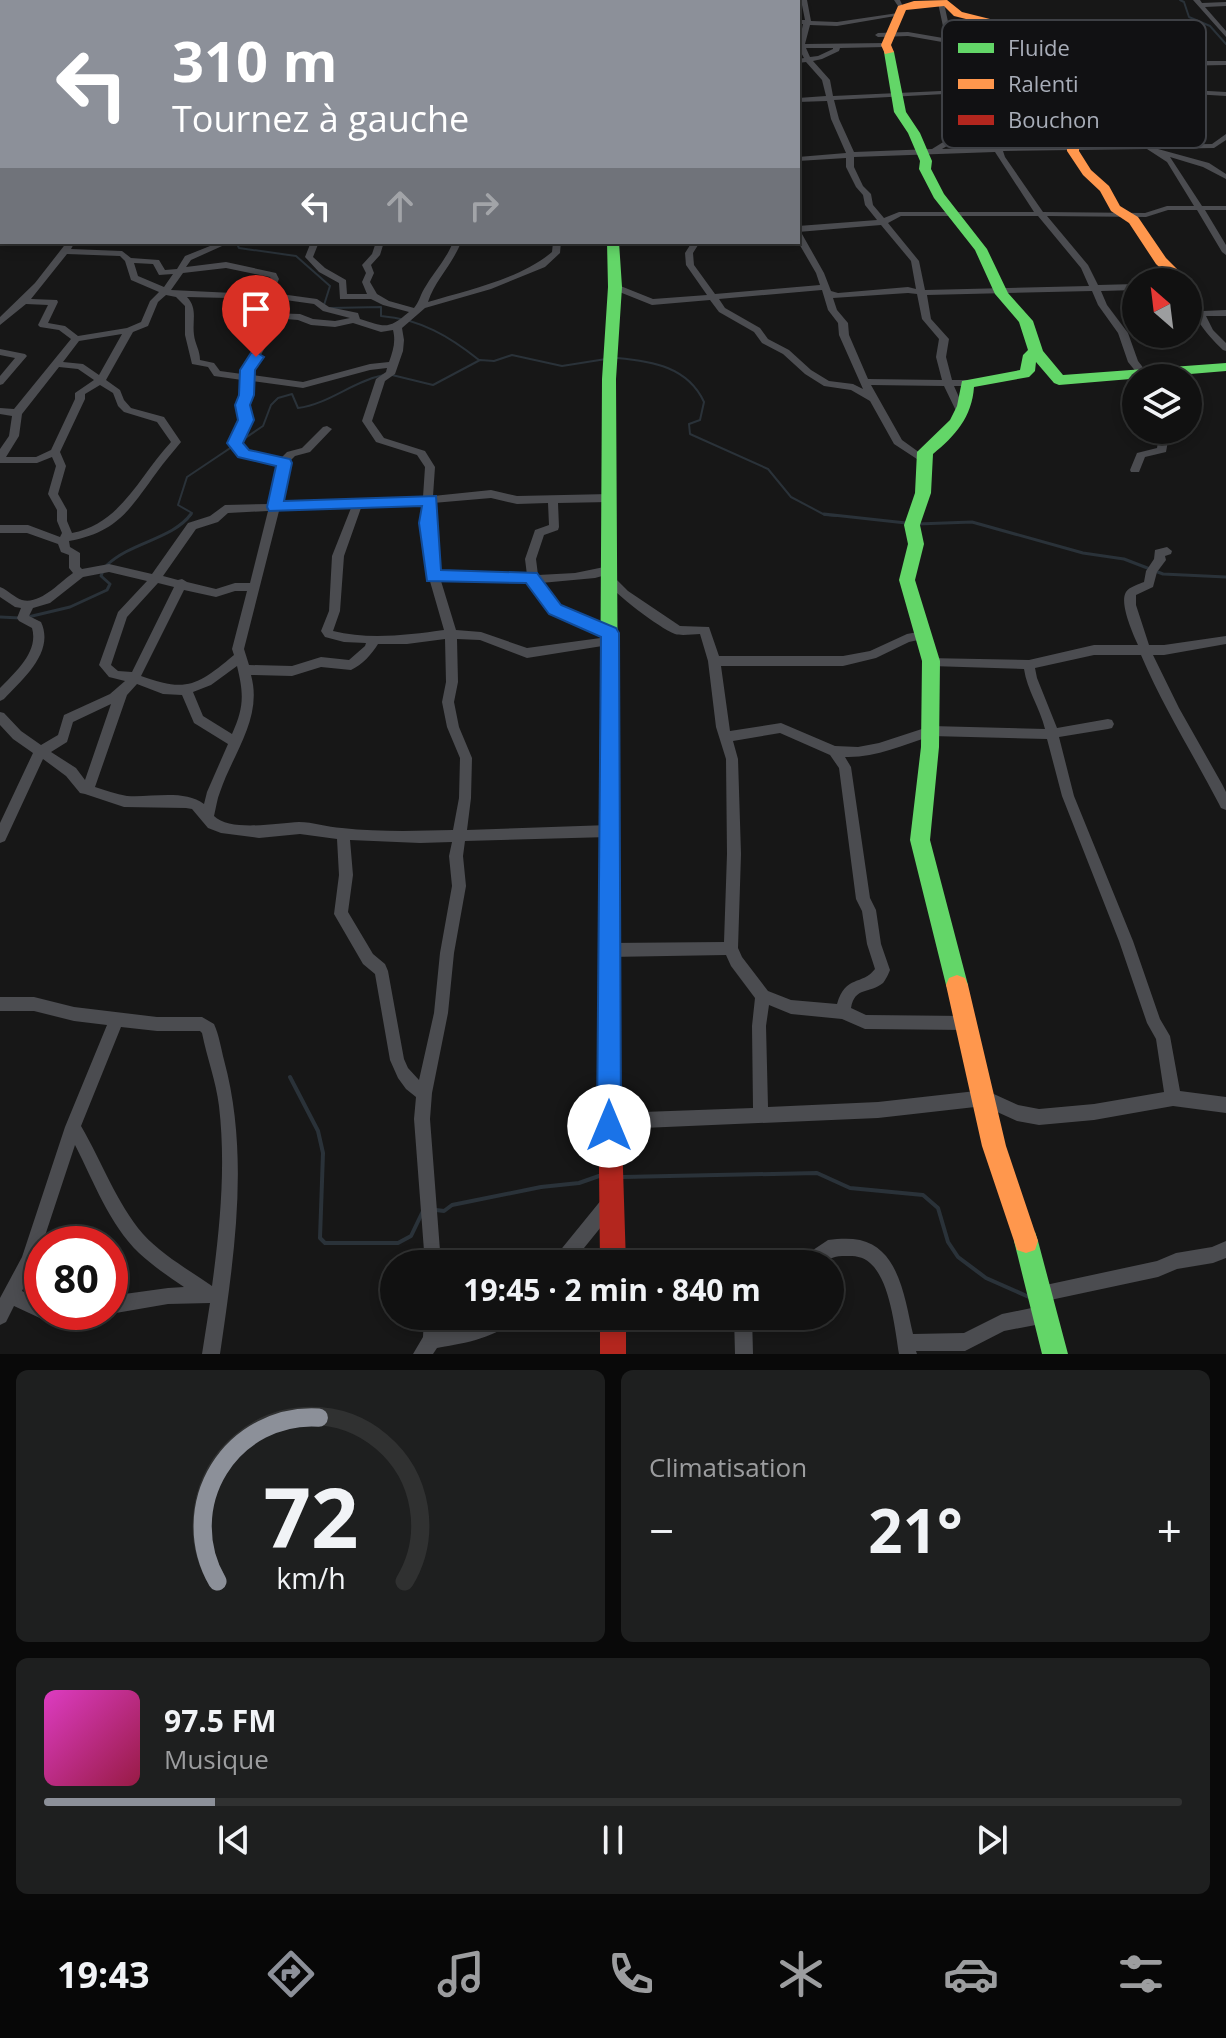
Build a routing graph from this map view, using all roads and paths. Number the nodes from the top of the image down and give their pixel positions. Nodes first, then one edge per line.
1 (804, 0) edge
2 (946, 2) edge
3 (1198, 2) edge
4 (1226, 4) edge
5 (907, 6) edge
6 (868, 15) junction
7 (985, 20) edge
8 (800, 22) edge
9 (807, 22) junction
10 (1226, 35) edge
11 (885, 40) junction
12 (942, 41) edge
13 (836, 45) junction
14 (801, 46) junction
15 (800, 61) edge
16 (809, 61) junction
17 (1206, 93) edge
18 (1226, 94) edge
19 (942, 95) edge
20 (898, 96) junction
21 (830, 99) junction
22 (800, 100) edge
23 (1226, 136) edge
24 (942, 144) edge
25 (1206, 146) edge
26 (1034, 148) edge
27 (1073, 148) edge
28 (1152, 148) edge
29 (997, 149) junction
30 (1156, 150) junction
31 (926, 152) junction
32 (851, 154) junction
33 (800, 159) edge
34 (1226, 177) edge
35 (1196, 206) junction
36 (1226, 208) edge
37 (954, 215) junction
38 (1042, 215) junction
39 (1131, 216) junction
40 (884, 222) junction
41 (800, 232) edge
42 (800, 236) edge
43 (69, 244) edge
44 (221, 244) edge
45 (314, 244) edge
46 (379, 244) edge
47 (456, 244) edge
48 (557, 244) edge
49 (613, 244) edge
50 (695, 244) edge
51 (64, 251) junction
52 (1226, 252) edge
53 (129, 260) junction
54 (1168, 268) edge
55 (179, 270) junction
56 (615, 287) junction
57 (1122, 287) edge
58 (1095, 288) junction
59 (1001, 289) junction
60 (826, 290) junction
61 (162, 291) junction
62 (921, 292) junction
63 (178, 294) junction
64 (266, 295) junction
65 (373, 296) junction
66 (710, 297) junction
67 (24, 301) junction
68 (419, 308) junction
69 (1202, 309) edge
70 (1226, 313) edge
71 (265, 315) junction
72 (354, 320) junction
73 (1202, 320) edge
74 (0, 322) edge
75 (397, 327) junction
76 (129, 330) junction
77 (76, 339) junction
78 (1226, 348) edge
79 (0, 352) edge
80 (1036, 352) junction
81 (55, 364) junction
82 (1134, 364) edge
83 (393, 365) junction
84 (1226, 367) edge
85 (1202, 369) edge
86 (1122, 377) edge
87 (246, 378) junction
88 (101, 380) junction
89 (949, 380) junction
90 (0, 382) edge
91 (864, 382) junction
92 (968, 383) junction
93 (873, 400) junction
94 (0, 411) edge
95 (17, 413) junction
96 (961, 413) junction
97 (327, 429) dead end
98 (1163, 444) edge
99 (55, 452) junction
100 (0, 459) edge
101 (923, 460) junction
102 (283, 462) junction
103 (1135, 470) dead end
104 (610, 498) junction
105 (430, 500) junction
106 (553, 500) junction
107 (357, 503) junction
108 (275, 507) junction
109 (0, 529) edge
110 (64, 540) junction
111 (1167, 551) dead end
112 (80, 573) junction
113 (610, 575) junction
114 (433, 576) junction
115 (531, 577) junction
116 (155, 579) junction
117 (182, 583) junction
118 (254, 587) junction
119 (0, 591) edge
120 (28, 605) junction
121 (451, 634) junction
122 (923, 635) junction
123 (610, 637) junction
124 (375, 639) junction
125 (1226, 640) edge
126 (1146, 650) junction
127 (239, 657) junction
128 (714, 661) junction
129 (931, 661) junction
130 (1029, 665) junction
131 (245, 670) junction
132 (133, 678) junction
133 (185, 690) junction
134 (121, 694) junction
135 (0, 696) edge
136 (0, 717) edge
137 (1108, 724) dead end
138 (931, 731) junction
139 (1050, 734) junction
140 (726, 737) junction
141 (236, 743) junction
142 (834, 751) junction
143 (40, 752) junction
144 (88, 789) junction
145 (1226, 804) edge
146 (207, 818) junction
147 (609, 831) junction
148 (343, 834) junction
149 (460, 836) junction
150 (0, 837) edge
151 (731, 948) junction
152 (609, 950) junction
153 (763, 996) junction
154 (0, 1004) edge
155 (843, 1012) junction
156 (117, 1019) junction
157 (966, 1023) junction
158 (424, 1093) junction
159 (985, 1098) junction
160 (1173, 1098) junction
161 (1226, 1105) edge
162 (760, 1115) junction
163 (609, 1126) junction
164 (73, 1127) junction
165 (610, 1203) junction
166 (1226, 1249) edge
167 (432, 1250) edge
168 (571, 1250) edge
169 (612, 1250) edge
170 (826, 1250) edge
171 (1041, 1294) junction
172 (13, 1296) junction
173 (215, 1296) junction
174 (24, 1301) edge
175 (128, 1302) edge
176 (1046, 1314) junction
177 (0, 1316) edge
178 (481, 1330) edge
179 (613, 1330) edge
180 (743, 1330) edge
181 (427, 1347) edge
182 (907, 1349) edge
183 (211, 1354) edge
184 (613, 1354) edge
185 (744, 1354) edge
186 (1055, 1354) edge

1 - 9 street
2 - 5 main road
2 - 7 main road
3 - 4 street
3 - 10 street
5 - 6 street
5 - 11 main road
6 - 9 street
6 - 11 street
8 - 9 street
9 - 14 street
11 - 12 street
11 - 13 street
11 - 20 main road
13 - 14 street
13 - 16 street
14 - 16 street
15 - 16 street
16 - 21 street
17 - 18 street
19 - 20 street
20 - 21 street
20 - 31 main road
21 - 22 street
21 - 32 street
23 - 25 street
24 - 31 street
26 - 29 street
27 - 39 main road
28 - 30 street
29 - 31 street
29 - 38 street
30 - 34 street
30 - 35 street
31 - 32 street
31 - 37 main road
32 - 33 street
32 - 40 street
35 - 36 street
35 - 39 street
35 - 52 street
37 - 38 street
37 - 40 street
37 - 59 main road
38 - 39 street
38 - 58 street
39 - 54 main road
40 - 41 street
40 - 62 street
42 - 60 street
43 - 51 street
44 - 55 street
45 - 65 street
46 - 65 street
47 - 68 street
48 - 68 street
49 - 56 main road
50 - 66 street
51 - 53 street
51 - 67 street
53 - 55 street
53 - 61 street
55 - 61 street
55 - 64 street
56 - 66 street
56 - 104 main road
57 - 58 street
58 - 59 street
58 - 82 street
59 - 62 street
59 - 80 main road
60 - 62 street
60 - 66 street
60 - 91 street
61 - 63 street
61 - 76 street
62 - 89 street
63 - 71 street
63 - 87 street
64 - 71 street
64 - 72 street
65 - 68 street
66 - 93 street
67 - 74 street
67 - 77 street
68 - 75 street
69 - 70 street
71 - 72 street
71 - 87 street
72 - 75 street
73 - 78 street
75 - 83 street
76 - 77 street
76 - 88 street
77 - 81 street
79 - 90 street
80 - 86 main road
80 - 92 main road
81 - 88 street
81 - 95 street
83 - 87 street
83 - 105 street
84 - 85 main road
87 - 102 street
88 - 99 street
88 - 110 street
89 - 91 street
89 - 92 street
89 - 96 street
91 - 93 street
92 - 96 main road
93 - 101 street
94 - 95 street
95 - 100 street
96 - 101 main road
97 - 102 street
98 - 103 street
99 - 100 street
99 - 110 street
101 - 122 main road
102 - 108 street
104 - 106 street
104 - 113 main road
105 - 106 street
105 - 107 street
105 - 114 street
106 - 115 street
107 - 108 street
107 - 124 street
108 - 116 street
108 - 118 street
109 - 110 street
110 - 112 street
111 - 126 street
112 - 116 street
112 - 120 street
113 - 115 street
113 - 123 main road
113 - 128 street
114 - 115 street
114 - 121 street
115 - 123 street
116 - 117 street
116 - 132 street
117 - 118 street
117 - 132 street
118 - 127 street
119 - 120 street
120 - 135 street
121 - 123 street
121 - 124 street
121 - 149 street
122 - 128 street
122 - 129 main road
123 - 147 main road
124 - 131 street
125 - 126 street
126 - 130 street
126 - 145 street
127 - 131 street
127 - 133 street
128 - 140 street
129 - 130 street
129 - 138 main road
130 - 139 street
131 - 141 street
132 - 133 street
132 - 134 street
133 - 141 street
134 - 143 street
134 - 144 street
136 - 143 street
137 - 139 street
138 - 139 street
138 - 142 street
138 - 157 main road
139 - 160 street
140 - 142 street
140 - 151 street
141 - 146 street
142 - 155 street
143 - 144 street
143 - 150 street
144 - 146 street
146 - 148 street
147 - 149 street
147 - 152 main road
148 - 149 street
148 - 158 street
149 - 158 street
151 - 152 street
151 - 153 street
152 - 163 main road
153 - 155 street
153 - 162 street
154 - 156 street
155 - 157 street
156 - 164 street
156 - 173 street
157 - 159 main road
158 - 167 street
159 - 160 street
159 - 162 street
159 - 171 main road
160 - 161 street
162 - 163 street
163 - 165 main road
164 - 172 street
164 - 173 street
165 - 168 street
165 - 169 main road
166 - 171 street
170 - 182 street
171 - 176 main road
172 - 174 street
172 - 177 street
173 - 175 street
173 - 183 street
176 - 182 street
176 - 186 main road
178 - 181 street
179 - 184 main road
180 - 185 street

